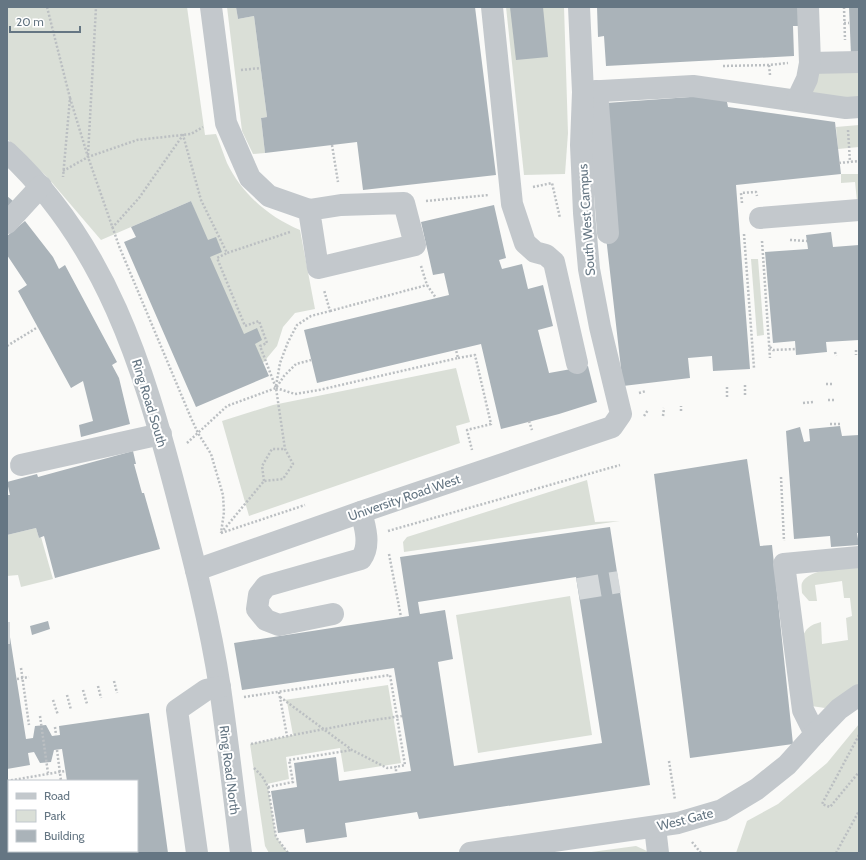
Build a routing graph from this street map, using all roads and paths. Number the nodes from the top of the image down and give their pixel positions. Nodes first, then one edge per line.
1 (47, 7) edge
2 (96, 7) edge
3 (211, 7) edge
4 (492, 7) edge
5 (579, 7) edge
6 (808, 7) edge
7 (844, 7) edge
8 (844, 23) junction
9 (849, 23) dead end
10 (852, 62) edge
11 (810, 63) junction
12 (769, 65) dead end
13 (719, 66) dead end
14 (590, 91) junction
15 (70, 98) junction
16 (797, 100) junction
17 (859, 107) edge
18 (205, 126) dead end
19 (848, 127) dead end
20 (184, 135) junction
21 (332, 145) dead end
22 (7, 152) edge
23 (88, 157) junction
24 (859, 161) edge
25 (850, 162) junction
26 (839, 163) dead end
27 (41, 186) junction
28 (510, 193) junction
29 (741, 193) dead end
30 (404, 203) junction
31 (341, 205) junction
32 (859, 210) edge
33 (751, 213) junction
34 (310, 218) junction
35 (7, 222) edge
36 (562, 225) dead end
37 (112, 228) junction
38 (608, 233) dead end
39 (744, 233) dead end
40 (415, 245) junction
41 (227, 253) junction
42 (318, 268) junction
43 (427, 285) junction
44 (436, 298) dead end
45 (330, 311) junction
46 (38, 327) dead end
47 (7, 346) edge
48 (769, 346) junction
49 (796, 348) dead end
50 (456, 350) dead end
51 (856, 350) dead end
52 (835, 352) dead end
53 (856, 355) dead end
54 (836, 356) dead end
55 (458, 358) junction
56 (770, 358) dead end
57 (311, 360) dead end
58 (577, 363) dead end
59 (754, 368) dead end
60 (826, 384) dead end
61 (833, 384) dead end
62 (745, 385) dead end
63 (727, 387) dead end
64 (276, 388) junction
65 (745, 395) dead end
66 (727, 399) dead end
67 (828, 400) dead end
68 (834, 400) dead end
69 (813, 402) dead end
70 (803, 403) dead end
71 (681, 406) dead end
72 (664, 408) dead end
73 (681, 411) dead end
74 (663, 416) dead end
75 (529, 421) dead end
76 (830, 424) dead end
77 (840, 424) dead end
78 (612, 427) joint
79 (532, 432) dead end
80 (198, 433) junction
81 (161, 434) junction
82 (184, 445) dead end
83 (479, 448) dead end
84 (285, 449) junction
85 (21, 465) dead end
86 (620, 465) dead end
87 (781, 477) dead end
88 (264, 481) junction
89 (309, 504) dead end
90 (361, 512) junction
91 (366, 538) junction
92 (388, 548) dead end
93 (859, 557) edge
94 (784, 564) junction
95 (196, 570) junction
96 (333, 614) dead end
97 (401, 617) dead end
98 (21, 668) dead end
99 (29, 678) dead end
100 (17, 679) dead end
101 (22, 679) junction
102 (114, 681) dead end
103 (98, 686) dead end
104 (83, 690) dead end
105 (228, 692) junction
106 (279, 692) junction
107 (117, 693) dead end
108 (67, 695) dead end
109 (859, 695) edge
110 (280, 697) junction
111 (101, 698) dead end
112 (53, 700) dead end
113 (87, 704) dead end
114 (71, 710) dead end
115 (58, 715) dead end
116 (40, 716) dead end
117 (397, 716) junction
118 (402, 716) dead end
119 (28, 725) dead end
120 (55, 727) dead end
121 (323, 730) junction
122 (815, 734) junction
123 (859, 735) edge
124 (56, 736) dead end
125 (287, 736) junction
126 (57, 750) dead end
127 (352, 750) junction
128 (228, 753) junction
129 (669, 761) dead end
130 (396, 766) junction
131 (65, 771) dead end
132 (859, 772) edge
133 (396, 773) dead end
134 (48, 774) junction
135 (13, 780) edge
136 (61, 780) edge
137 (268, 786) dead end
138 (859, 811) edge
139 (678, 823) junction
140 (655, 827) junction
141 (510, 850) edge
142 (197, 853) edge
143 (240, 853) edge
144 (470, 853) edge
145 (658, 853) edge
146 (836, 853) edge

1 - 15 path
2 - 23 path
3 - 34 lane
4 - 28 lane
5 - 14 lane, South West Campus
6 - 11 lane
7 - 8 path
8 - 9 path
8 - 10 path
10 - 11 lane
11 - 16 lane
12 - 13 path
14 - 16 lane
14 - 38 lane
14 - 78 lane, South West Campus
15 - 23 path
15 - 23 path
16 - 17 lane
18 - 20 path
19 - 25 path
20 - 23 path
20 - 37 path
20 - 41 path
21 - 31 path
22 - 27 lane, Ring Road South
23 - 37 path
24 - 25 path
25 - 26 path
27 - 35 lane
27 - 81 lane, Ring Road South
28 - 30 path
28 - 36 path
28 - 58 lane
29 - 33 path
30 - 31 lane
30 - 40 lane
31 - 34 lane
32 - 33 lane
33 - 48 path
34 - 41 path
34 - 42 lane
37 - 80 path
39 - 59 path
40 - 42 lane
40 - 43 path
41 - 64 path
42 - 45 path
43 - 44 path
43 - 45 path
45 - 64 path
46 - 47 path
48 - 49 path
48 - 56 path
50 - 55 path
51 - 53 path
52 - 54 path
55 - 64 path
55 - 83 path
57 - 64 path
60 - 61 path
62 - 65 path
63 - 66 path
64 - 80 path
64 - 84 path
67 - 68 path
69 - 70 path
71 - 73 path
72 - 74 path
75 - 79 path
76 - 77 path
78 - 90 lane, University Road West
80 - 82 path
81 - 85 lane
81 - 95 lane, Ring Road South
84 - 88 path
84 - 88 path
86 - 91 path
87 - 94 path
88 - 89 path
90 - 91 lane
90 - 95 lane, University Road West
91 - 96 lane
92 - 97 path
93 - 94 lane
94 - 122 lane
95 - 105 lane, Ring Road South
98 - 101 path
99 - 101 path
100 - 101 path
101 - 119 path
102 - 107 path
103 - 111 path
104 - 113 path
105 - 106 path
105 - 128 lane, Ring Road North
105 - 142 lane
106 - 110 path
106 - 117 path
108 - 114 path
109 - 122 lane, West Gate
110 - 121 path
110 - 125 path
112 - 115 path
116 - 134 path
117 - 118 path
117 - 121 path
117 - 130 path
120 - 124 path
121 - 125 path
121 - 127 path
122 - 139 lane, West Gate
123 - 132 path
125 - 128 path
126 - 136 path
127 - 130 path
127 - 137 path
128 - 143 lane, Ring Road North
129 - 139 path
130 - 133 path
131 - 134 path
134 - 135 path
138 - 146 path
139 - 140 lane, West Gate
140 - 141 lane, West Gate
140 - 145 lane
141 - 144 lane, West Gate

